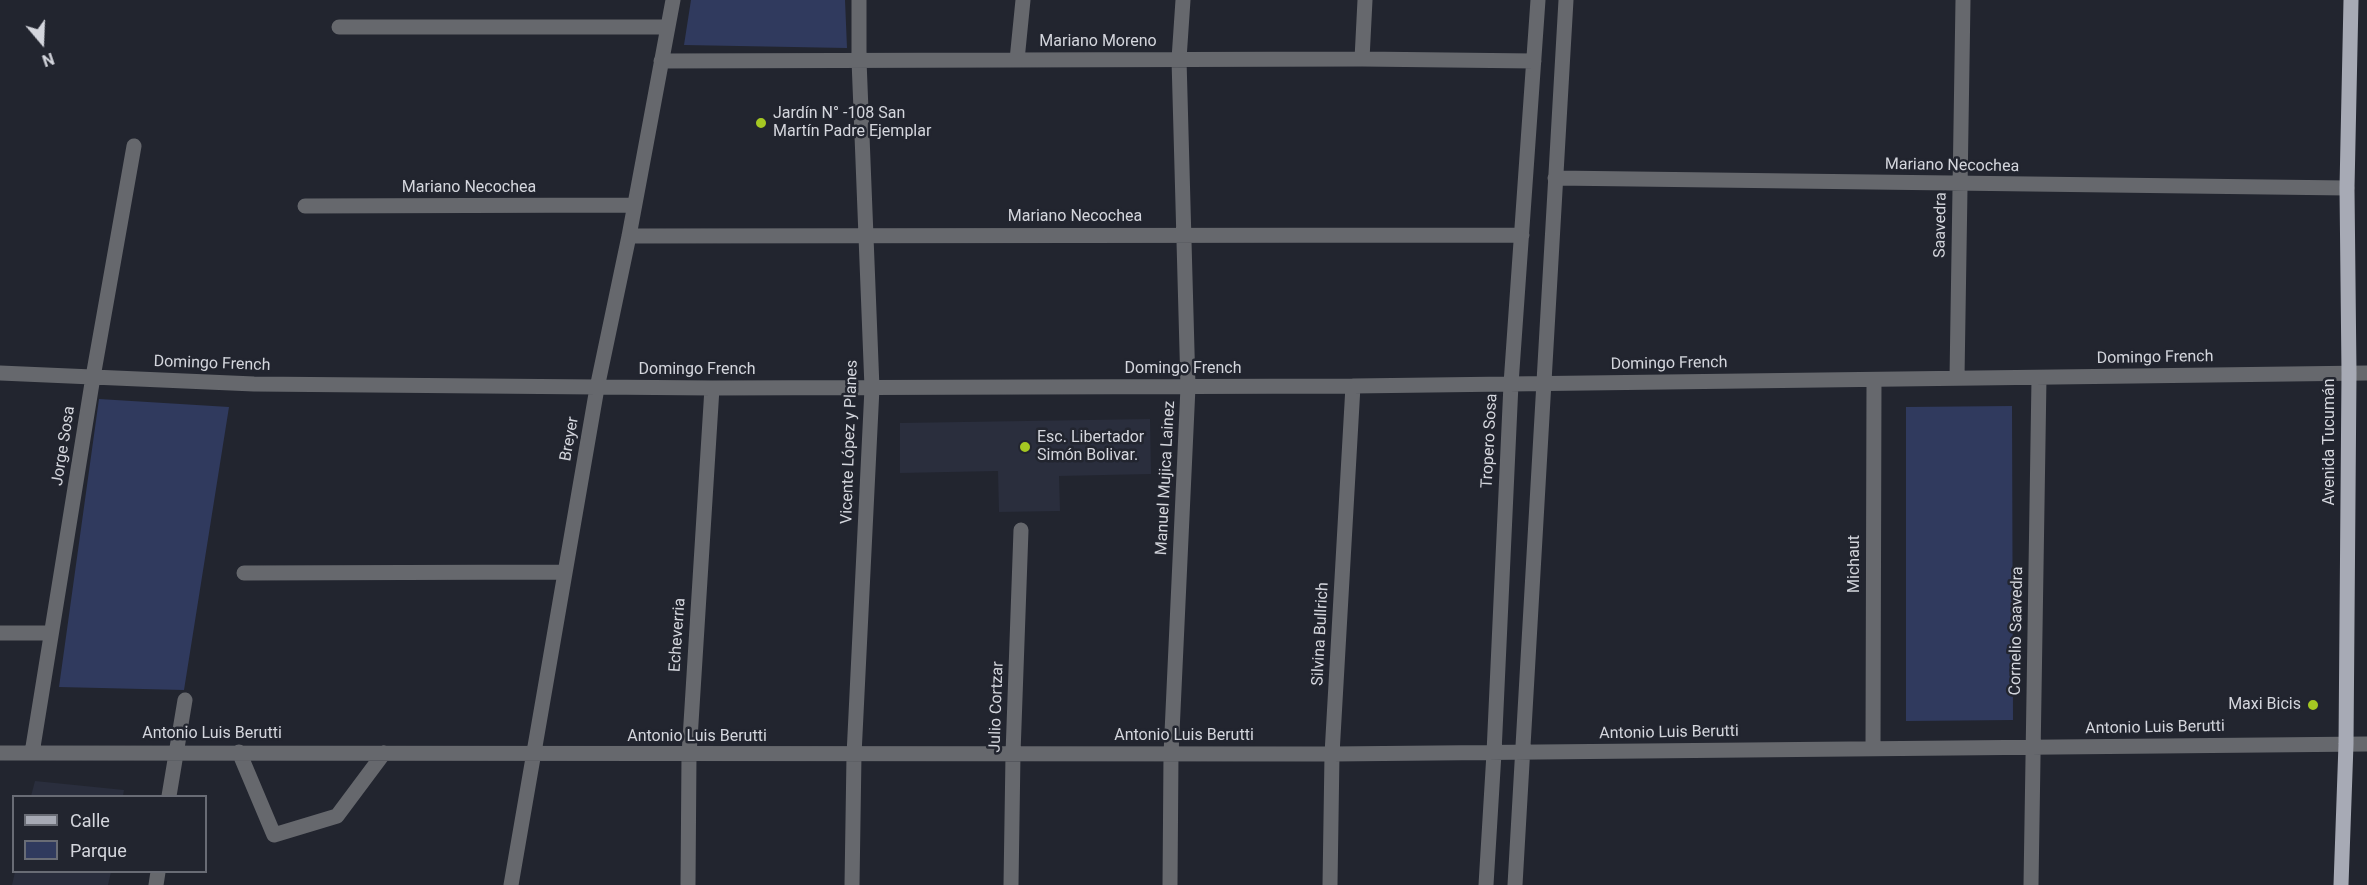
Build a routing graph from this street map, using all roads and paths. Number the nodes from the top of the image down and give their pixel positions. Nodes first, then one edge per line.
1 (673, 0) edge
2 (859, 0) edge
3 (1023, 0) edge
4 (1183, 0) edge
5 (1365, 0) edge
6 (1538, 0) edge
7 (1566, 0) edge
8 (1963, 0) edge
9 (2351, 0) edge
10 (339, 27) dead end
11 (668, 27) junction
12 (1179, 59) junction
13 (1362, 59) junction
14 (859, 60) junction
15 (1017, 60) junction
16 (662, 61) junction
17 (1534, 61) junction
18 (134, 146) dead end
19 (1556, 178) junction
20 (1960, 184) junction
21 (2347, 188) junction
22 (634, 205) junction
23 (305, 206) dead end
24 (1184, 234) junction
25 (1522, 235) junction
26 (629, 236) junction
27 (868, 236) junction
28 (0, 373) edge
29 (2349, 373) junction
30 (2367, 373) edge
31 (93, 376) junction
32 (1958, 378) junction
33 (2038, 378) junction
34 (1874, 380) junction
35 (1545, 383) junction
36 (1511, 384) junction
37 (1353, 386) junction
38 (1188, 387) junction
39 (597, 388) junction
40 (712, 388) junction
41 (872, 388) junction
42 (1021, 530) dead end
43 (565, 572) junction
44 (244, 573) dead end
45 (0, 633) edge
46 (51, 633) junction
47 (185, 700) dead end
48 (2346, 744) junction
49 (2367, 744) edge
50 (1873, 748) junction
51 (2033, 748) junction
52 (176, 752) junction
53 (239, 752) junction
54 (0, 753) edge
55 (32, 753) junction
56 (384, 753) junction
57 (1494, 753) junction
58 (1523, 753) junction
59 (1013, 754) junction
60 (1171, 754) junction
61 (1332, 754) junction
62 (534, 755) junction
63 (689, 755) junction
64 (854, 755) junction
65 (169, 795) edge
66 (511, 885) edge
67 (688, 885) edge
68 (852, 885) edge
69 (1011, 885) edge
70 (1170, 885) edge
71 (1330, 885) edge
72 (1486, 885) edge
73 (1515, 885) edge
74 (2031, 885) edge
75 (2341, 885) edge

1 - 11 street, Breyer
2 - 14 street, Vicente López y Planes
3 - 15 street
4 - 12 street, Manuel Mujica Lainez
5 - 13 street
6 - 17 street, Tropero Sosa
7 - 19 street
8 - 20 street, Saavedra
9 - 21 main road, Avenida Tucumán
10 - 11 street
11 - 16 street, Breyer
12 - 13 street, Mariano Moreno
12 - 15 street, Mariano Moreno
12 - 24 street, Manuel Mujica Lainez
13 - 17 street, Mariano Moreno
14 - 15 street, Mariano Moreno
14 - 16 street, Mariano Moreno
14 - 27 street, Vicente López y Planes
16 - 22 street, Breyer
17 - 25 street, Tropero Sosa
18 - 31 street, Jorge Sosa
19 - 20 street, Mariano Necochea
19 - 35 street
20 - 21 street, Mariano Necochea
20 - 32 street, Saavedra
21 - 29 main road, Avenida Tucumán
22 - 23 street, Mariano Necochea
22 - 26 street, Breyer
24 - 25 street, Mariano Necochea
24 - 27 street, Mariano Necochea
24 - 38 street, Manuel Mujica Lainez
25 - 36 street, Tropero Sosa
26 - 27 street, Mariano Necochea
26 - 39 street, Breyer
27 - 41 street, Vicente López y Planes
28 - 31 street, Domingo French
29 - 30 street, Domingo French
29 - 33 street, Domingo French
29 - 48 main road, Avenida Tucumán
31 - 39 street, Domingo French
31 - 46 street, Jorge Sosa
32 - 33 street, Domingo French
32 - 34 street, Domingo French
33 - 51 street, Cornelio Saavedra
34 - 35 street, Domingo French
34 - 50 street, Michaut
35 - 36 street, Domingo French
35 - 58 street
36 - 37 street, Domingo French
36 - 57 street, Tropero Sosa
37 - 38 street, Domingo French
37 - 61 street, Silvina Bullrich
38 - 41 street, Domingo French
38 - 60 street, Manuel Mujica Lainez
39 - 40 street, Domingo French
39 - 43 street, Breyer
40 - 41 street, Domingo French
40 - 63 street, Echeverria
41 - 64 street, Vicente López y Planes
42 - 59 street, Julio Cortzar
43 - 44 street
43 - 62 street, Breyer
45 - 46 street
46 - 55 street, Jorge Sosa
47 - 52 street
48 - 49 street, Antonio Luis Berutti
48 - 51 street, Antonio Luis Berutti
48 - 75 main road, Avenida Tucumán
50 - 51 street, Antonio Luis Berutti
50 - 58 street, Antonio Luis Berutti
51 - 74 street, Cornelio Saavedra
52 - 53 street, Antonio Luis Berutti
52 - 55 street, Antonio Luis Berutti
52 - 65 street
53 - 56 street, Antonio Luis Berutti
53 - 56 street
54 - 55 street, Antonio Luis Berutti
56 - 62 street, Antonio Luis Berutti
57 - 58 street, Antonio Luis Berutti
57 - 61 street, Antonio Luis Berutti
57 - 72 street, Tropero Sosa
58 - 73 street
59 - 60 street, Antonio Luis Berutti
59 - 64 street, Antonio Luis Berutti
59 - 69 street, Julio Cortzar
60 - 61 street, Antonio Luis Berutti
60 - 70 street, Manuel Mujica Lainez
61 - 71 street, Silvina Bullrich
62 - 63 street, Antonio Luis Berutti
62 - 66 street, Breyer
63 - 64 street, Antonio Luis Berutti
63 - 67 street, Echeverria
64 - 68 street, Vicente López y Planes

